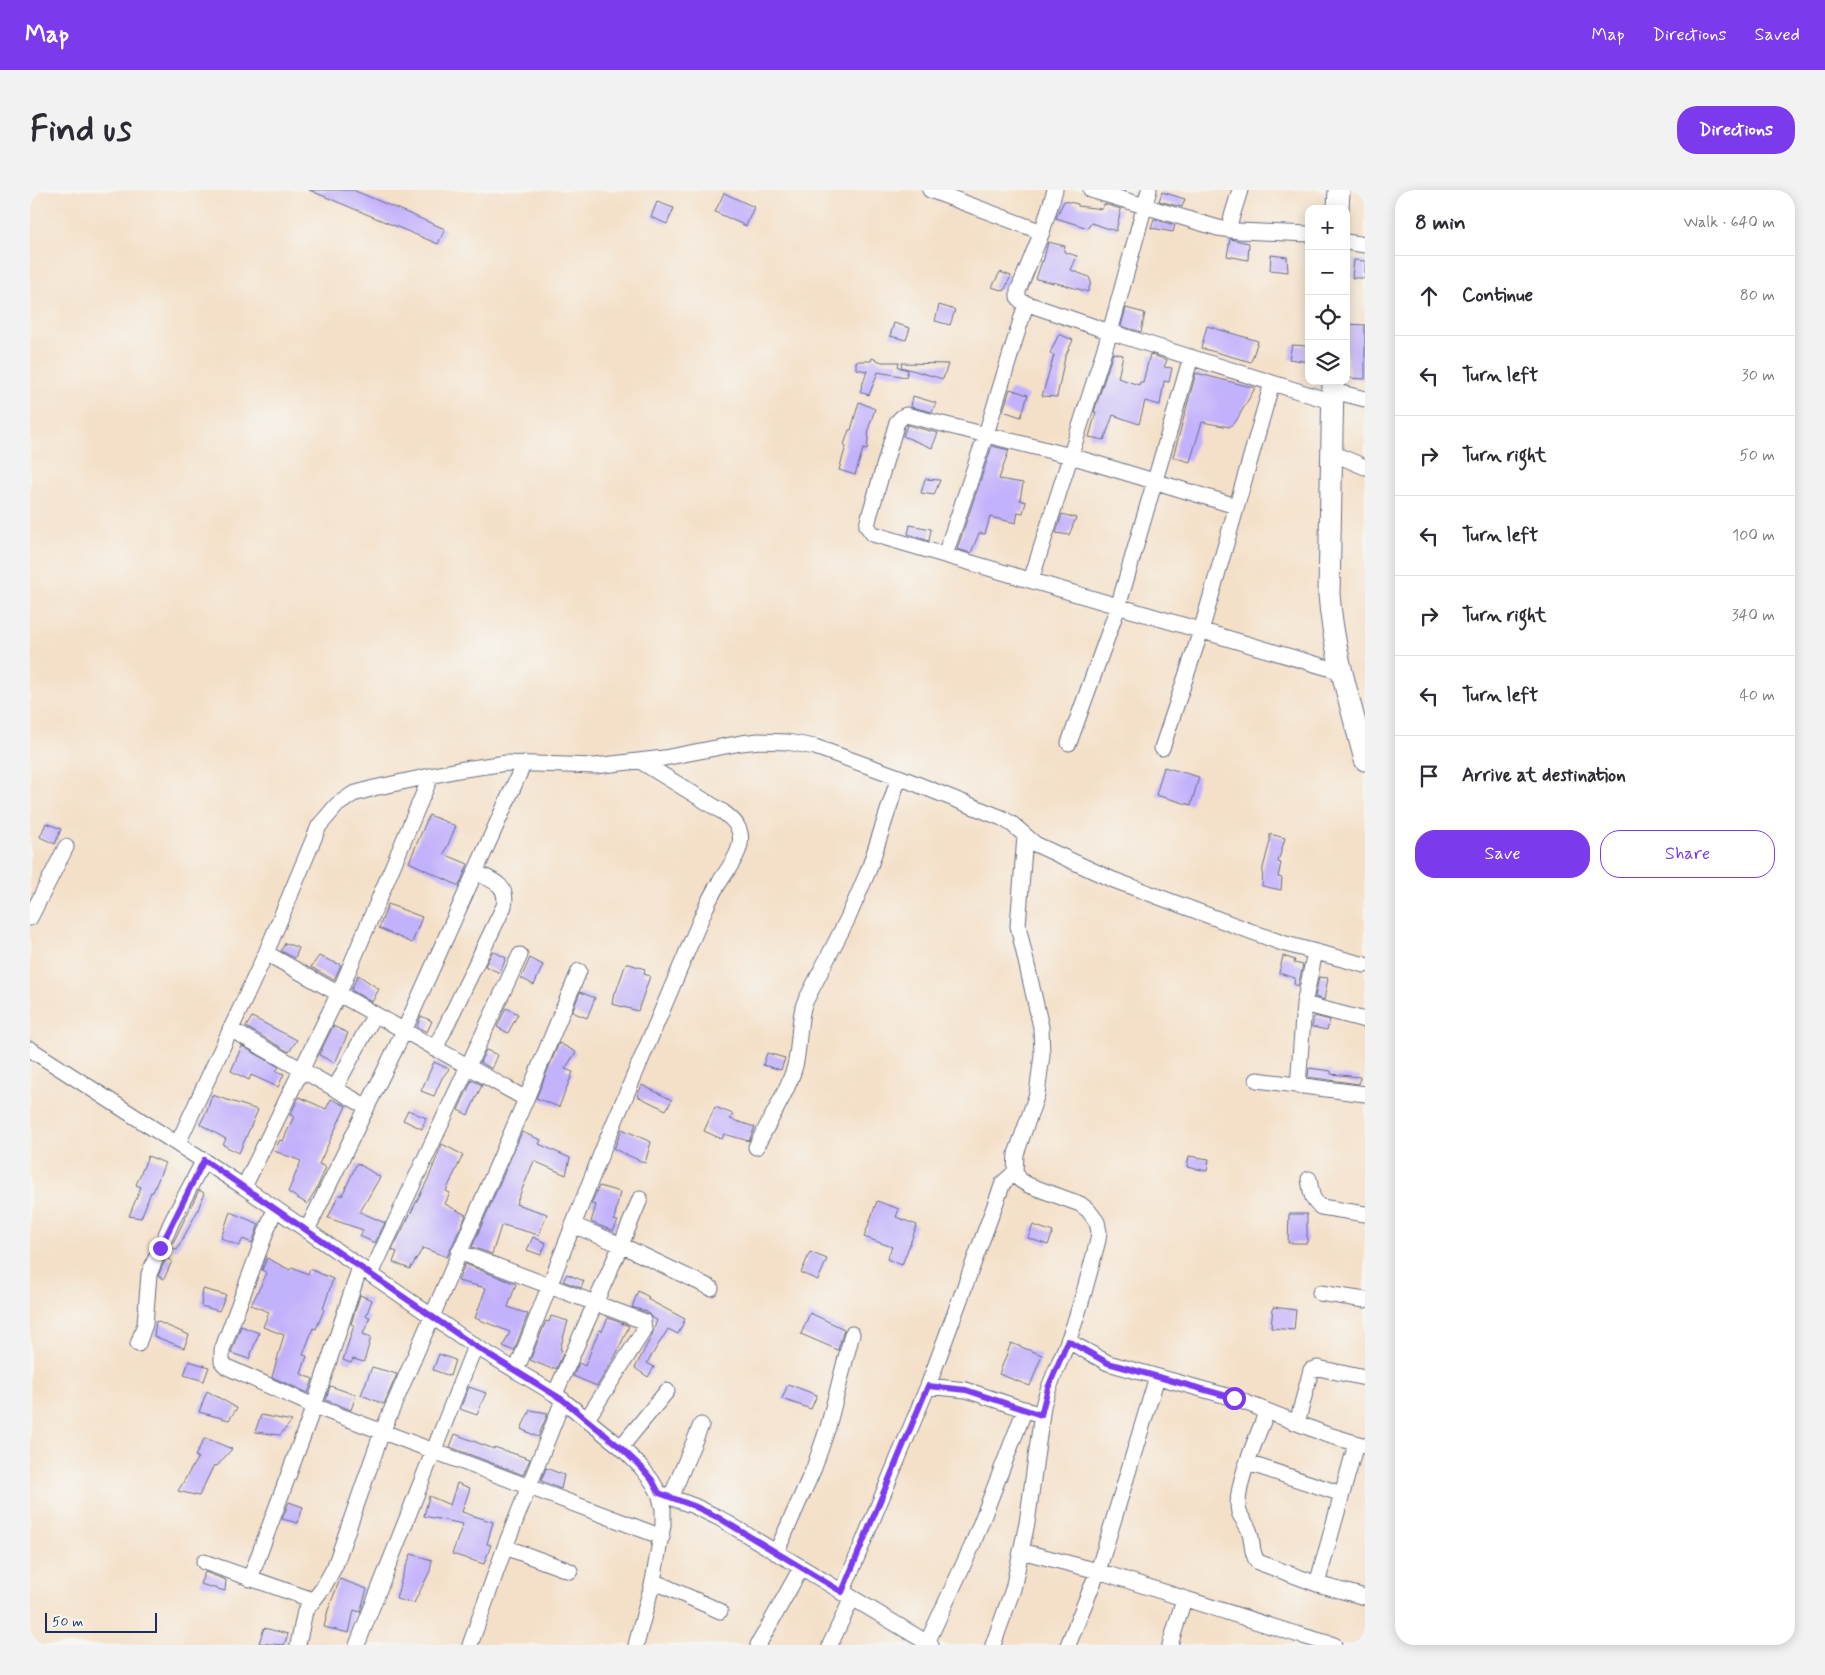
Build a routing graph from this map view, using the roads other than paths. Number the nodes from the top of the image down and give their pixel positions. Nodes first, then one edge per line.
1 (930, 190) edge
2 (1055, 190) edge
3 (1091, 190) edge
4 (1149, 190) edge
5 (1240, 190) edge
6 (1339, 190) edge
7 (1338, 205) edge
8 (1145, 206) junction
9 (1228, 230) junction
10 (1042, 232) junction
11 (1305, 234) edge
12 (1350, 243) edge
13 (1365, 245) edge
14 (1026, 304) junction
15 (1110, 332) junction
16 (1191, 357) junction
17 (1272, 383) junction
18 (1333, 391) edge
19 (1365, 399) edge
20 (986, 434) junction
21 (1332, 453) junction
22 (1071, 456) junction
23 (1365, 468) edge
24 (1154, 481) junction
25 (1236, 506) junction
26 (945, 555) junction
27 (1031, 580) junction
28 (1118, 607) junction
29 (1201, 631) junction
30 (1342, 672) junction
31 (1069, 743) dead end
32 (1162, 748) dead end
33 (1365, 760) edge
34 (640, 761) junction
35 (524, 763) junction
36 (431, 776) junction
37 (899, 777) junction
38 (1025, 836) junction
39 (66, 847) dead end
40 (475, 872) junction
41 (30, 918) edge
42 (1315, 952) junction
43 (266, 953) junction
44 (520, 955) dead end
45 (1365, 965) edge
46 (579, 971) dead end
47 (339, 993) junction
48 (1304, 1004) junction
49 (375, 1014) junction
50 (1365, 1020) edge
51 (230, 1029) junction
52 (404, 1031) junction
53 (30, 1049) edge
54 (435, 1049) junction
55 (469, 1067) junction
56 (301, 1069) junction
57 (1257, 1080) dead end
58 (1298, 1086) junction
59 (335, 1088) junction
60 (1365, 1094) edge
61 (526, 1099) junction
62 (367, 1107) junction
63 (178, 1143) junction
64 (756, 1147) dead end
65 (204, 1160) junction
66 (1015, 1172) junction
67 (1309, 1179) dead end
68 (244, 1187) junction
69 (640, 1199) dead end
70 (275, 1208) junction
71 (1365, 1214) edge
72 (573, 1225) junction
73 (307, 1230) junction
74 (621, 1246) junction
75 (459, 1252) junction
76 (366, 1271) junction
77 (549, 1286) junction
78 (711, 1288) dead end
79 (1320, 1293) dead end
80 (1365, 1300) edge
81 (595, 1303) junction
82 (431, 1316) junction
83 (852, 1334) dead end
84 (1068, 1341) junction
85 (138, 1344) dead end
86 (475, 1346) junction
87 (516, 1371) junction
88 (1157, 1378) junction
89 (1365, 1378) edge
90 (928, 1386) junction
91 (667, 1391) dead end
92 (559, 1397) junction
93 (314, 1406) junction
94 (1025, 1410) junction
95 (1267, 1411) junction
96 (1041, 1415) junction
97 (587, 1419) junction
98 (1297, 1423) junction
99 (701, 1425) dead end
100 (382, 1432) junction
101 (1360, 1445) edge
102 (621, 1448) junction
103 (434, 1452) junction
104 (1248, 1463) junction
105 (530, 1486) junction
106 (1342, 1494) junction
107 (665, 1495) junction
108 (662, 1536) junction
109 (505, 1547) junction
110 (1021, 1551) junction
111 (776, 1553) junction
112 (204, 1562) dead end
113 (801, 1568) junction
114 (570, 1571) dead end
115 (1098, 1571) junction
116 (250, 1579) junction
117 (653, 1582) junction
118 (1317, 1584) junction
119 (847, 1595) junction
120 (1365, 1597) edge
121 (313, 1600) junction
122 (1184, 1600) junction
123 (720, 1611) dead end
124 (1294, 1640) edge
125 (928, 1644) edge
126 (298, 1645) edge
127 (356, 1645) edge
128 (470, 1645) edge
129 (636, 1645) edge
130 (758, 1645) edge
131 (830, 1645) edge
132 (992, 1645) edge
133 (1068, 1645) edge
134 (1170, 1645) edge
135 (1334, 1645) edge

1 - 10 street
2 - 10 street
3 - 8 street
4 - 8 street
5 - 9 street
6 - 7 main road
8 - 9 street
8 - 15 street
9 - 11 street
10 - 14 street
12 - 13 street
14 - 15 street
14 - 20 street
15 - 16 street
15 - 22 street
16 - 17 street
16 - 24 street
17 - 18 street
17 - 25 street
18 - 19 street
18 - 21 main road
20 - 22 street
20 - 26 street
20 - 26 street
21 - 23 street
21 - 30 main road
22 - 24 street
22 - 27 street
24 - 25 street
24 - 28 street
25 - 29 street
26 - 27 street
27 - 28 street
28 - 29 street
28 - 31 street
29 - 30 street
29 - 32 street
30 - 33 main road
34 - 35 street
34 - 37 street
34 - 72 street
35 - 36 street
35 - 40 street
36 - 43 street
36 - 47 street
37 - 38 street
37 - 64 street
38 - 42 street
38 - 66 street
39 - 41 street
40 - 52 street
40 - 54 street
42 - 45 street
42 - 48 street
43 - 47 street
43 - 51 street
44 - 55 street
46 - 61 street
47 - 49 street
47 - 56 street
48 - 50 street
48 - 58 street
49 - 52 street
49 - 59 street
51 - 56 street
51 - 63 street
52 - 54 street
52 - 62 street
53 - 63 street
54 - 55 street
55 - 61 street
55 - 76 street
56 - 59 street
56 - 68 street
57 - 58 street
58 - 60 street
59 - 62 street
61 - 75 street
62 - 73 street
63 - 65 street
65 - 68 street
65 - 85 street
66 - 84 street
66 - 90 street
67 - 71 street
68 - 70 street
69 - 74 street
70 - 73 street
70 - 93 street
72 - 74 street
72 - 77 street
73 - 76 street
74 - 78 street
74 - 81 street
75 - 77 street
75 - 82 street
76 - 82 street
76 - 93 street
77 - 81 street
77 - 87 street
79 - 80 street
81 - 92 street
81 - 97 street
82 - 86 street
82 - 100 street
83 - 111 street
84 - 88 street
84 - 96 street
86 - 87 street
86 - 103 street
87 - 92 street
88 - 95 street
88 - 115 street
89 - 98 street
90 - 94 street
90 - 119 street
91 - 102 street
92 - 97 street
92 - 105 street
93 - 100 street
93 - 116 street
94 - 96 street
94 - 125 street
95 - 98 street
95 - 104 street
96 - 110 street
97 - 102 street
98 - 101 street
99 - 107 street
100 - 103 street
100 - 121 street
101 - 106 street
102 - 107 street
103 - 105 street
103 - 127 street
104 - 106 street
104 - 118 street
105 - 108 street
105 - 109 street
106 - 118 street
107 - 108 street
107 - 111 street
108 - 117 street
109 - 114 street
109 - 128 street
110 - 115 street
110 - 132 street
111 - 113 street
112 - 116 street
113 - 119 street
113 - 130 street
115 - 122 street
115 - 133 street
116 - 121 street
117 - 123 street
117 - 129 street
118 - 120 street
119 - 125 street
119 - 131 street
121 - 126 street
122 - 124 street
122 - 134 street
124 - 135 street

